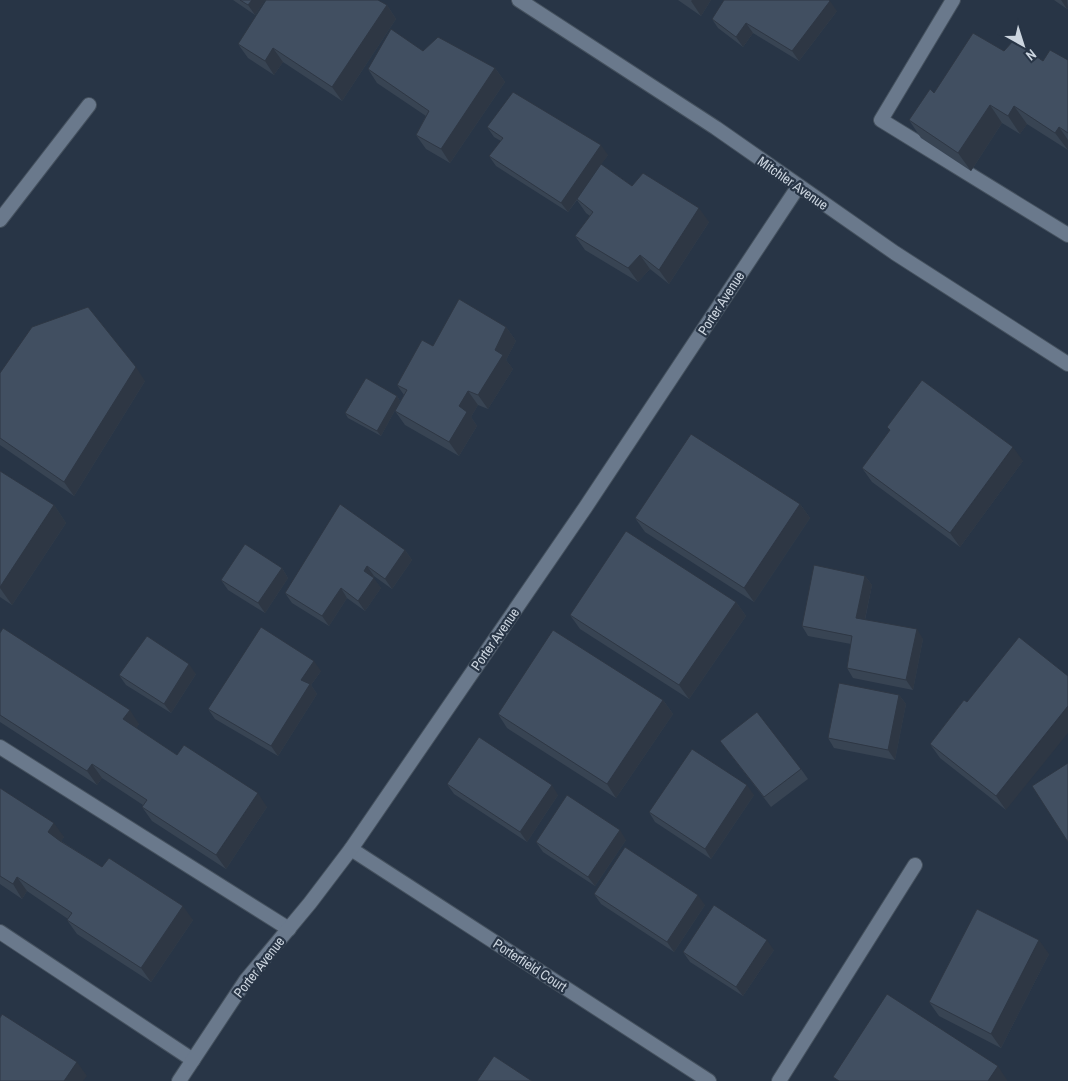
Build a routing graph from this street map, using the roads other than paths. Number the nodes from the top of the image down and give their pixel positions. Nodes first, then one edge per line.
1 (519, 0) edge
2 (953, 0) edge
3 (89, 105) dead end
4 (798, 187) junction
5 (0, 220) edge
6 (1068, 235) edge
7 (1068, 364) edge
8 (0, 747) edge
9 (351, 849) junction
10 (915, 865) dead end
11 (289, 929) junction
12 (0, 932) edge
13 (193, 1060) junction
14 (179, 1081) edge
15 (709, 1081) edge
16 (779, 1081) edge

1 - 4 street, Mitchler Avenue
2 - 6 street
3 - 5 street
4 - 7 street, Mitchler Avenue
4 - 9 street, Porter Avenue
8 - 11 street
9 - 11 street, Porter Avenue
9 - 15 street, Porterfield Court
10 - 16 street
11 - 13 street, Porter Avenue
12 - 13 street
13 - 14 street, Porter Avenue

